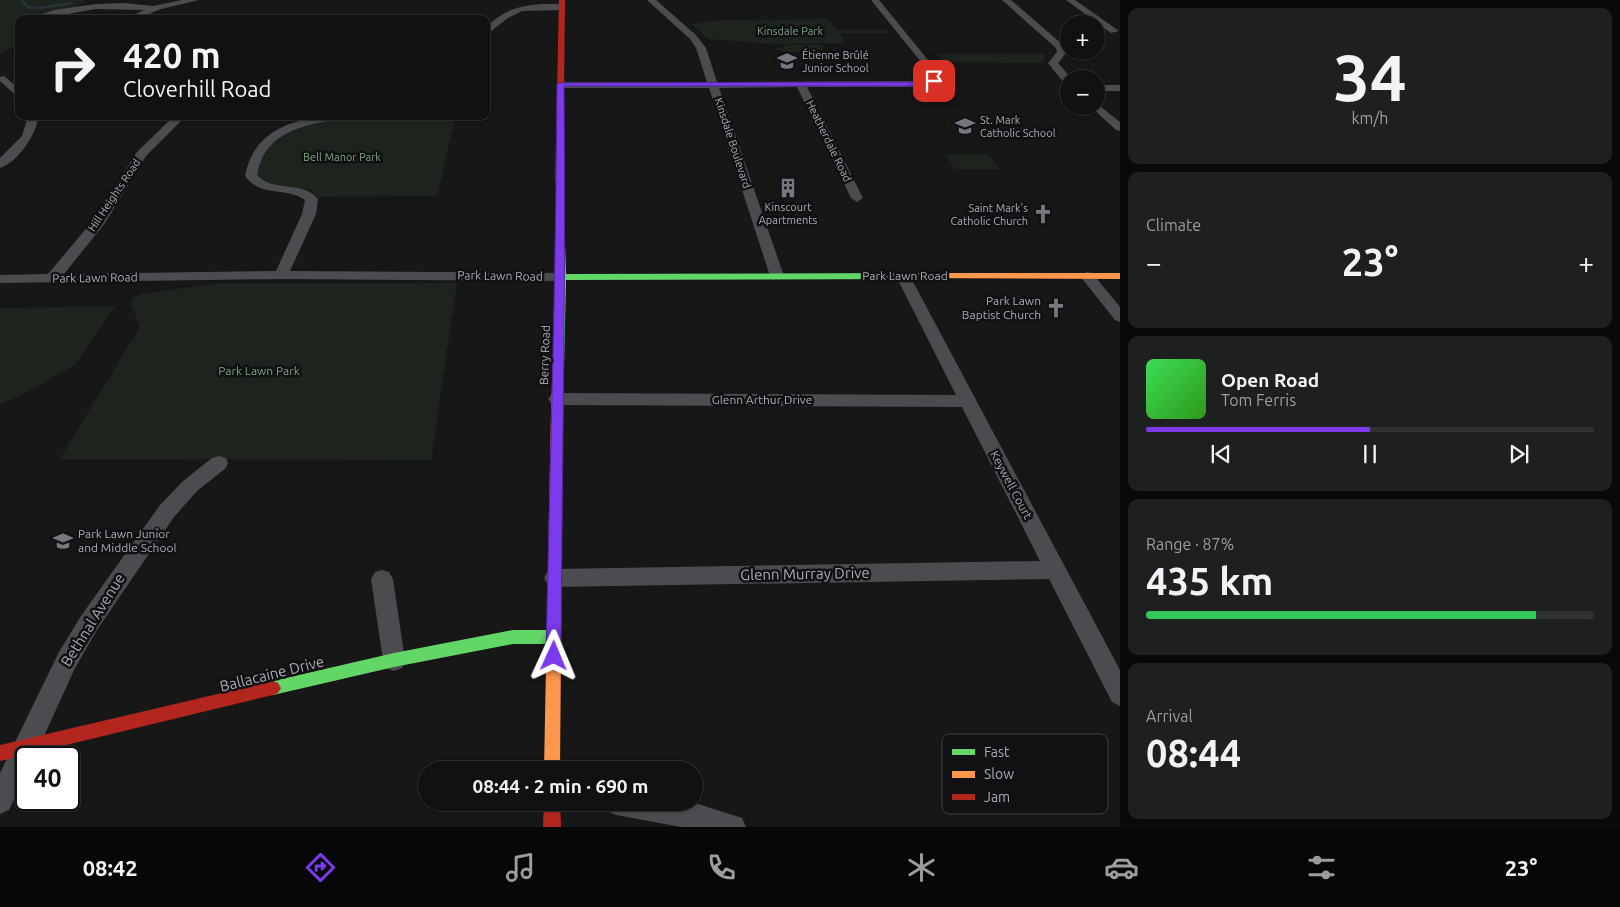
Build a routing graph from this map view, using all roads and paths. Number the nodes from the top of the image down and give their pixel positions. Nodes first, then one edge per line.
1 (194, 0) edge
2 (651, 0) edge
3 (875, 0) edge
4 (1006, 0) edge
5 (1070, 0) edge
6 (562, 4) edge
7 (153, 9) junction
8 (46, 15) edge
9 (139, 15) edge
10 (490, 28) edge
11 (1114, 32) dead end
12 (1060, 71) edge
13 (15, 76) edge
14 (2, 79) edge
15 (561, 84) junction
16 (714, 84) junction
17 (800, 84) junction
18 (1105, 88) edge
19 (1120, 88) edge
20 (15, 91) edge
21 (1105, 114) edge
22 (34, 120) edge
23 (177, 120) edge
24 (314, 120) edge
25 (1120, 128) edge
26 (0, 164) edge
27 (857, 198) dead end
28 (281, 275) junction
29 (777, 276) junction
30 (903, 276) junction
31 (1087, 276) junction
32 (1120, 276) edge
33 (561, 277) junction
34 (0, 279) edge
35 (52, 279) junction
36 (1120, 317) edge
37 (557, 399) junction
38 (967, 401) junction
39 (219, 463) dead end
40 (1056, 570) junction
41 (555, 578) junction
42 (382, 579) dead end
43 (554, 637) junction
44 (394, 660) junction
45 (1120, 694) edge
46 (26, 746) edge
47 (33, 746) edge
48 (15, 750) edge
49 (0, 753) edge
50 (552, 761) edge
51 (15, 769) edge
52 (0, 800) edge
53 (552, 811) edge
54 (669, 811) edge
55 (552, 827) edge
56 (733, 827) edge

1 - 7 street
2 - 16 street, Kinsdale Boulevard
3 - 17 street
4 - 12 street
5 - 11 street
6 - 10 street
6 - 15 street, Berry Road
7 - 8 street
7 - 9 street
13 - 14 street
14 - 20 street
15 - 16 street
15 - 33 street, Berry Road
16 - 17 street
16 - 29 street, Kinsdale Boulevard
17 - 27 street, Heatherdale Road
18 - 19 street
21 - 25 street
22 - 26 street
23 - 35 street, Hill Heights Road
24 - 28 street
28 - 33 street, Park Lawn Road
28 - 35 street, Park Lawn Road
29 - 30 street, Park Lawn Road
29 - 33 street, Park Lawn Road
30 - 31 street, Park Lawn Road
30 - 38 street, Keywell Court
31 - 32 street, Park Lawn Road
31 - 36 street
33 - 37 street, Berry Road
34 - 35 street, Park Lawn Road
37 - 38 street, Glenn Arthur Drive
37 - 41 street, Berry Road
38 - 40 street, Keywell Court
39 - 46 street, Bethnal Avenue
40 - 41 street, Glenn Murray Drive
40 - 45 street, Keywell Court
41 - 43 street, Berry Road
42 - 44 street
43 - 44 street, Ballacaine Drive
43 - 50 street, Berry Road
44 - 47 street, Ballacaine Drive
48 - 49 street, Ballacaine Drive
51 - 52 street, Bethnal Avenue
53 - 55 street
54 - 56 street

